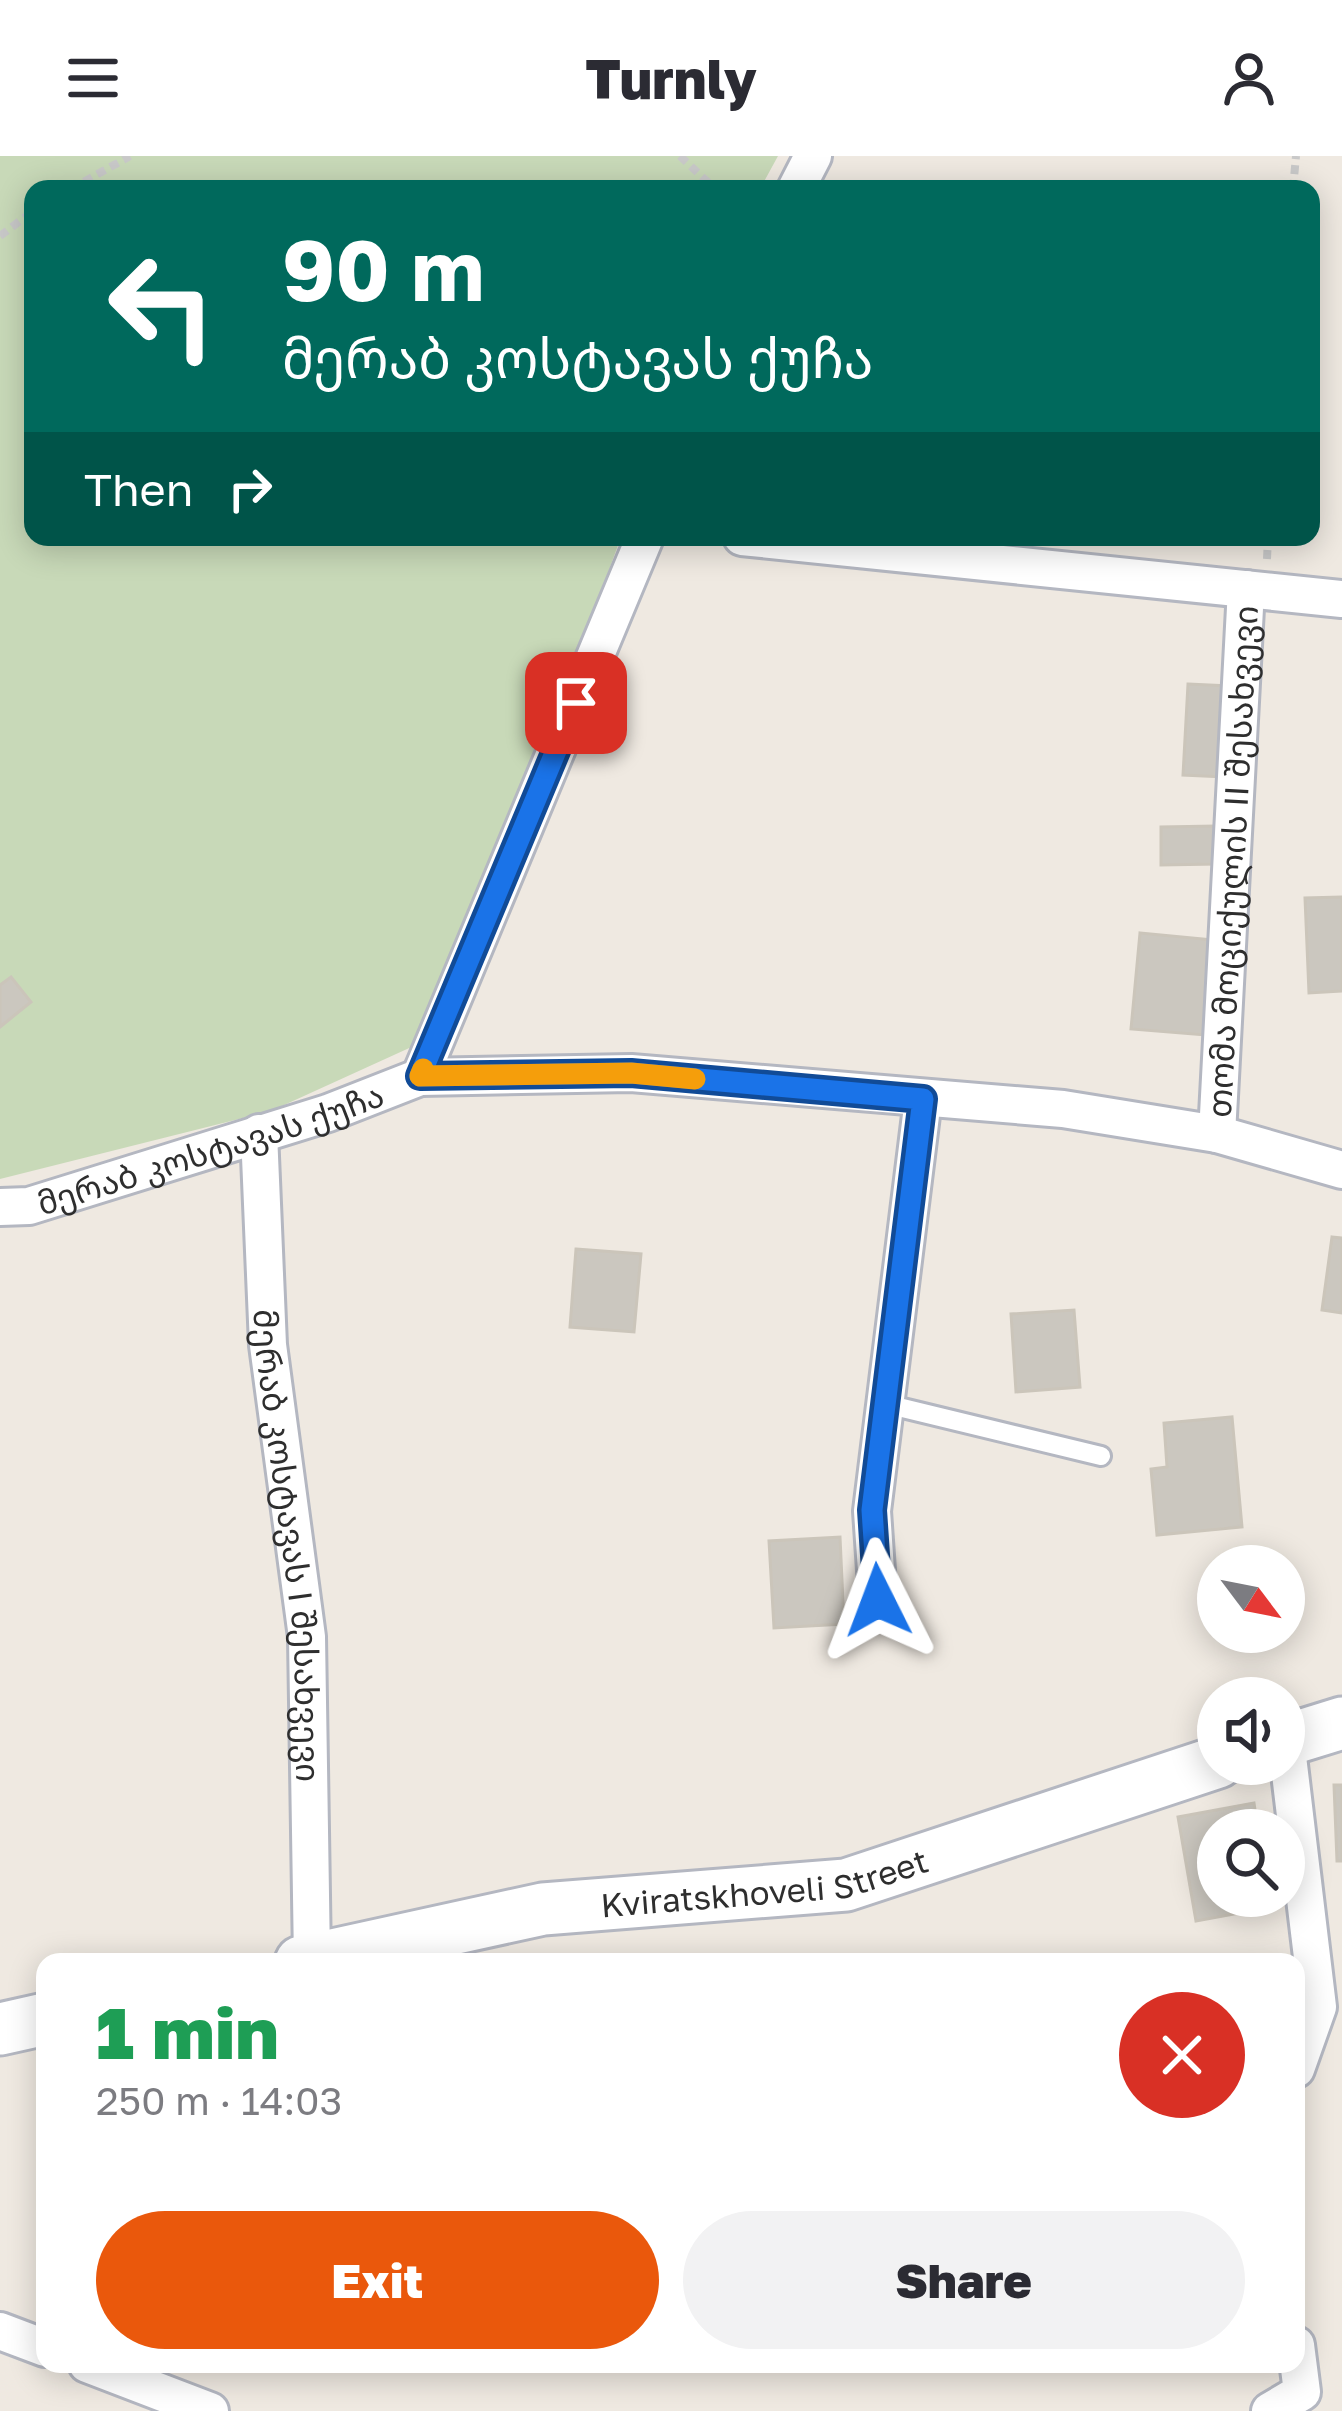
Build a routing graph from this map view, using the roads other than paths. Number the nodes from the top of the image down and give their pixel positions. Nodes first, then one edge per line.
1 (641, 546) edge
2 (829, 546) edge
3 (1246, 589) junction
4 (1342, 598) edge
5 (420, 1076) junction
6 (923, 1099) junction
7 (259, 1133) junction
8 (1217, 1134) junction
9 (1342, 1170) edge
10 (0, 1207) edge
11 (882, 1402) junction
12 (1101, 1456) dead end
13 (878, 1600) dead end
14 (1342, 1723) edge
15 (1305, 1735) edge
16 (1197, 1769) edge
17 (1290, 1785) edge
18 (306, 1953) edge
19 (342, 1953) edge
20 (36, 2021) edge
21 (0, 2030) edge
22 (1305, 2044) edge
23 (0, 2332) edge
24 (36, 2345) edge
25 (111, 2373) edge
26 (1300, 2373) edge
27 (210, 2411) edge
28 (1270, 2411) edge

1 - 5 street
2 - 3 street
3 - 4 street
3 - 8 street, თომა მოციქულის II შესახვევი
5 - 6 street, მერაბ კოსტავას ქუჩა
5 - 7 street, მერაბ კოსტავას ქუჩა
6 - 8 street, მერაბ კოსტავას ქუჩა
6 - 11 street
7 - 10 street, მერაბ კოსტავას ქუჩა
7 - 18 street, მერაბ კოსტავას I შესახვევი
8 - 9 street, მერაბ კოსტავას ქუჩა
11 - 12 lane
11 - 13 street
14 - 15 street
16 - 19 street, Kviratskhoveli Street
17 - 22 street
20 - 21 street
23 - 24 street
25 - 27 street
26 - 28 street

